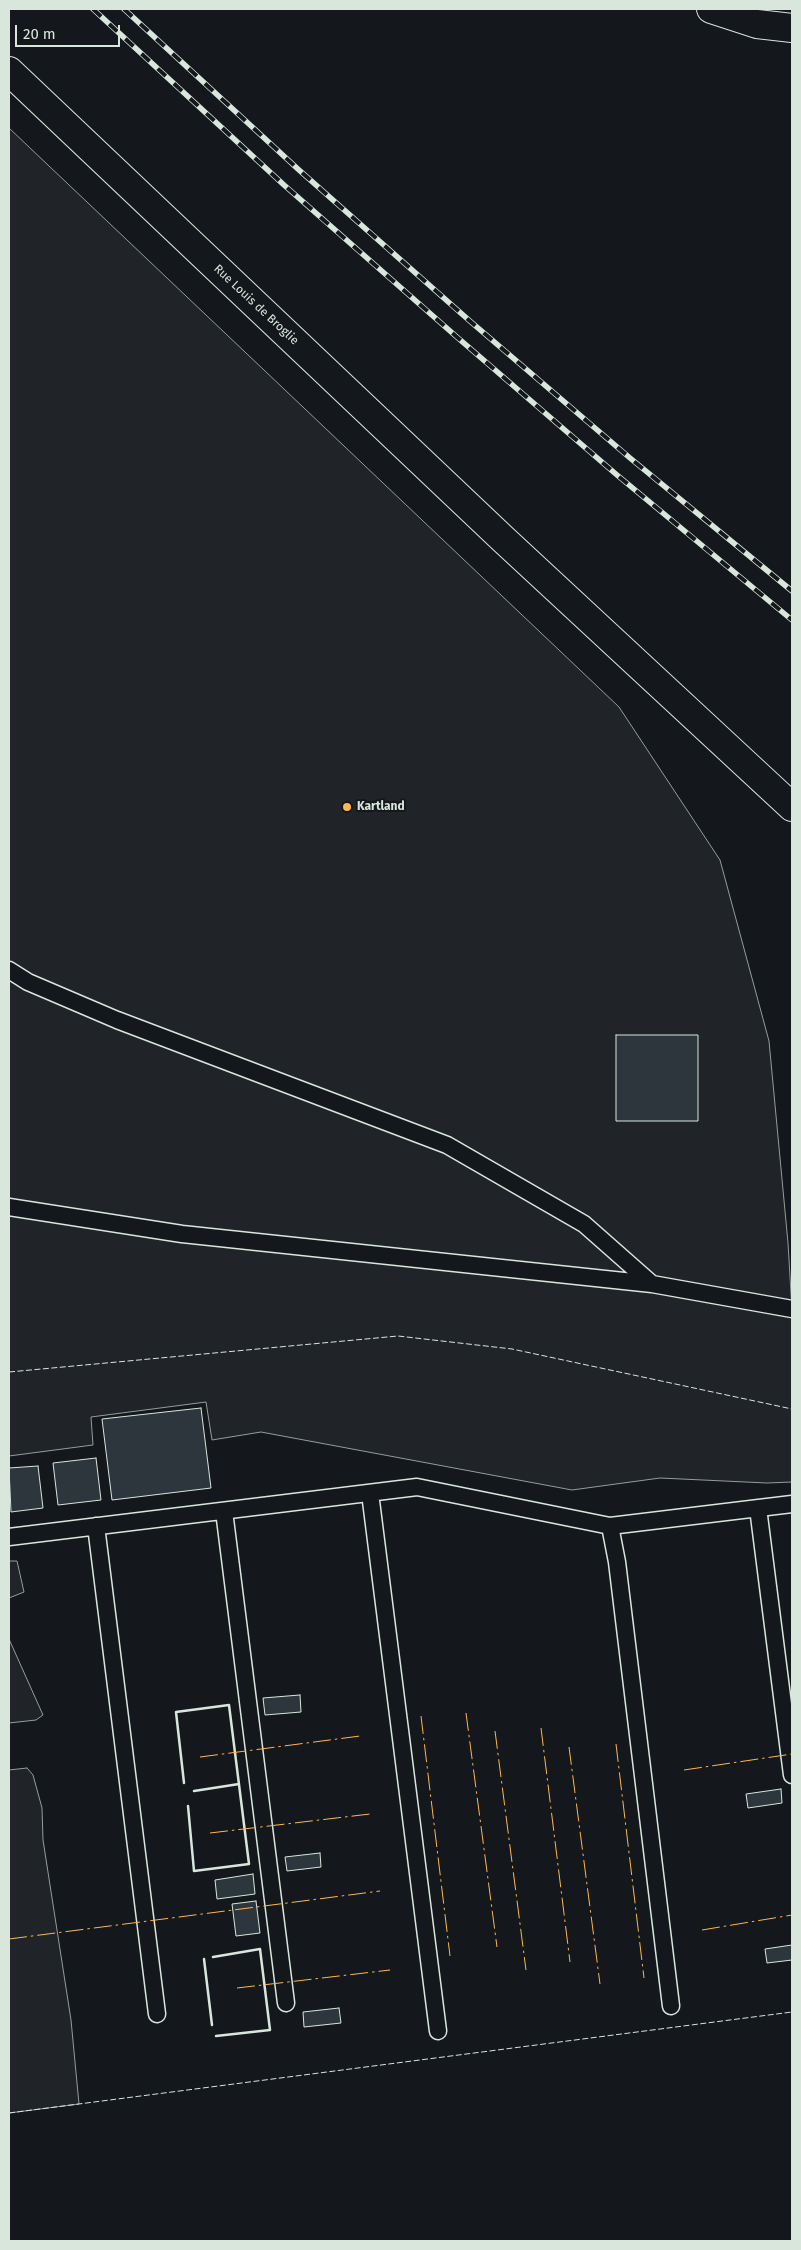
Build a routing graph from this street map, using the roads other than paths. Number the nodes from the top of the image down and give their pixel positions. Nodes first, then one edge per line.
1 (711, 9) edge
2 (792, 28) edge
3 (9, 71) edge
4 (792, 807) edge
5 (9, 970) edge
6 (9, 1207) edge
7 (652, 1284) junction
8 (792, 1309) edge
9 (370, 1493) junction
10 (792, 1504) edge
11 (758, 1508) junction
12 (224, 1511) junction
13 (96, 1526) junction
14 (610, 1526) junction
15 (9, 1537) edge
16 (792, 1776) edge
17 (286, 2003) dead end
18 (671, 2006) dead end
19 (156, 2014) dead end
20 (438, 2032) dead end

1 - 2 street
3 - 4 street, Rue Louis de Broglie
5 - 7 lane
6 - 7 lane
7 - 8 lane
9 - 12 lane
9 - 14 lane
9 - 20 lane
10 - 11 lane
11 - 14 lane
11 - 16 lane
12 - 13 lane
12 - 17 lane
13 - 15 lane
13 - 19 lane
14 - 18 lane

